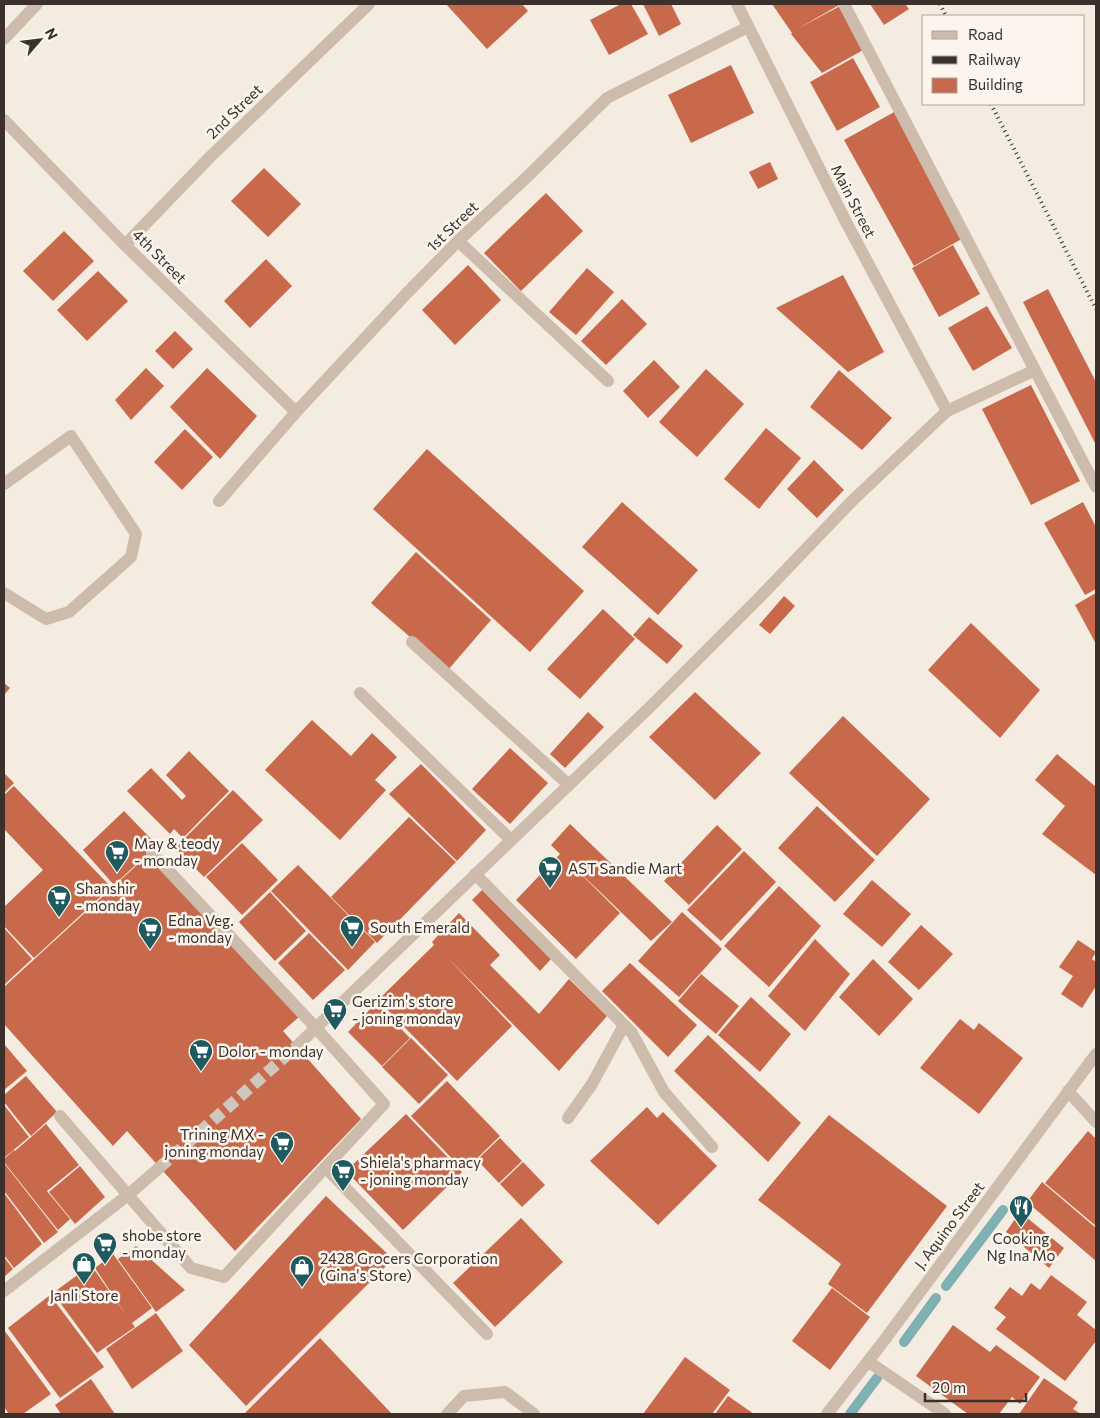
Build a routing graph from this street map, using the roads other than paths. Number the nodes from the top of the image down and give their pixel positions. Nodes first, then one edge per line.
1 (37, 4) edge
2 (369, 4) edge
3 (736, 4) edge
4 (844, 4) edge
5 (748, 27) junction
6 (4, 39) edge
7 (4, 120) edge
8 (458, 241) junction
9 (125, 245) junction
10 (1035, 370) junction
11 (608, 381) dead end
12 (947, 411) junction
13 (296, 412) junction
14 (4, 484) edge
15 (1096, 487) edge
16 (218, 500) dead end
17 (4, 593) edge
18 (412, 642) dead end
19 (360, 692) dead end
20 (569, 785) junction
21 (511, 840) junction
22 (152, 852) dead end
23 (475, 874) junction
24 (624, 1025) junction
25 (316, 1028) junction
26 (297, 1046) tunnel mouth
27 (1096, 1054) edge
28 (1068, 1091) junction
29 (60, 1116) dead end
30 (568, 1118) dead end
31 (1096, 1122) edge
32 (712, 1147) dead end
33 (159, 1168) tunnel mouth
34 (326, 1168) junction
35 (128, 1195) junction
36 (4, 1291) edge
37 (487, 1334) dead end
38 (868, 1362) junction
39 (446, 1414) edge
40 (534, 1414) edge
41 (827, 1414) edge
42 (945, 1414) edge

1 - 6 street
2 - 9 street, 2nd Street
3 - 5 street, Main Street
4 - 10 street
5 - 8 street, 1st Street
5 - 12 street, Main Street
7 - 9 street, 4th Street
8 - 11 street
8 - 13 street, 1st Street
9 - 13 street, 4th Street
10 - 12 street
10 - 15 street
12 - 20 street
13 - 16 street, 1st Street
14 - 17 street
18 - 20 street
19 - 21 street
20 - 21 street
21 - 23 street
22 - 25 street
23 - 24 street
23 - 25 street
24 - 30 street
24 - 32 street
25 - 26 street
25 - 34 street
27 - 28 street, J. Aquino Street
28 - 31 street
28 - 38 street, J. Aquino Street
29 - 35 street
33 - 35 street
34 - 35 street
34 - 37 street
35 - 36 street
38 - 41 street, J. Aquino Street
38 - 42 street
39 - 40 street

